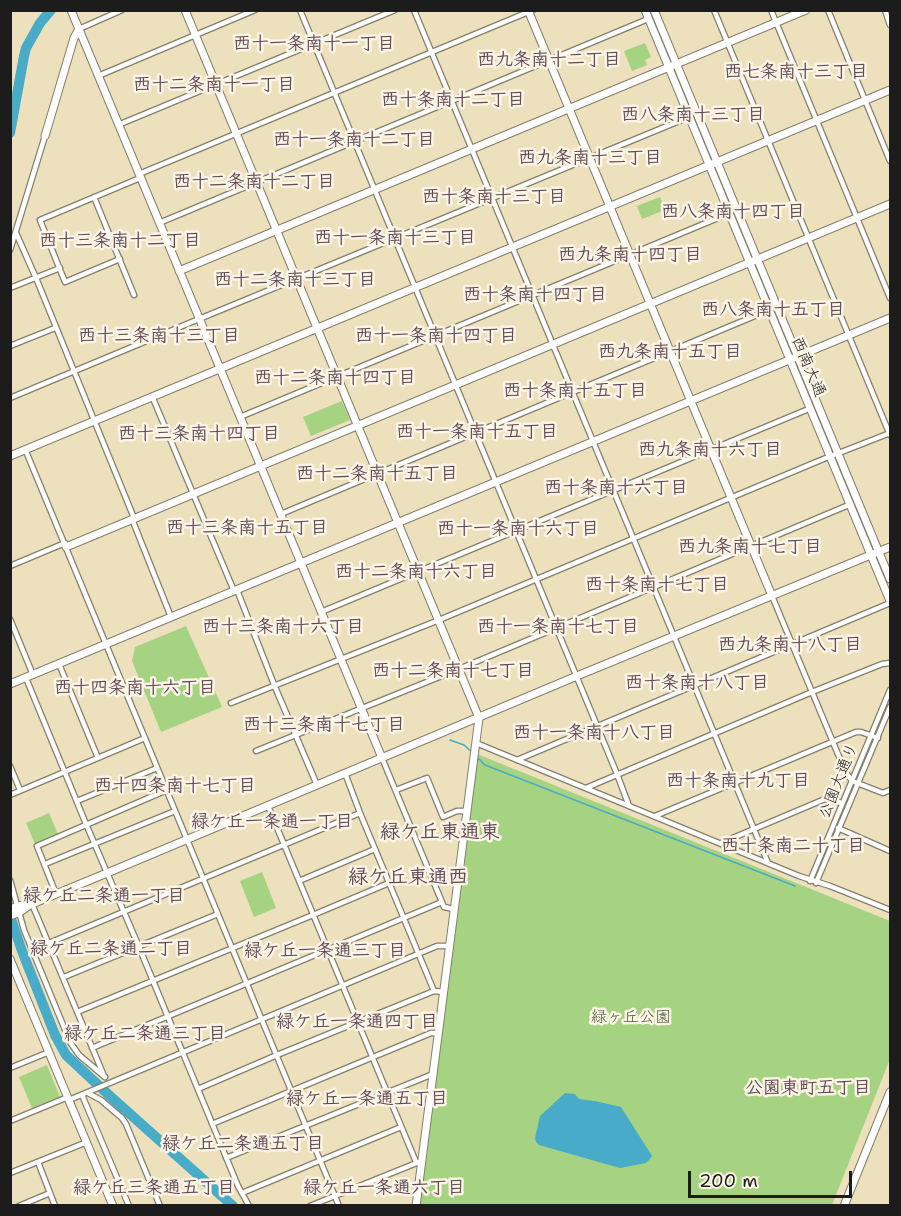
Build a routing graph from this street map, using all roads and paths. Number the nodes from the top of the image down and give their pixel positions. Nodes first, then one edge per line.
1 (71, 10) edge
2 (122, 10) edge
3 (185, 10) edge
4 (255, 10) edge
5 (300, 10) edge
6 (395, 10) edge
7 (414, 10) edge
8 (645, 10) edge
9 (654, 10) edge
10 (714, 10) edge
11 (771, 10) edge
12 (806, 10) edge
13 (828, 10) edge
14 (885, 10) edge
15 (530, 11) edge
16 (648, 18) junction
17 (777, 23) junction
18 (891, 25) edge
19 (79, 29) junction
20 (196, 36) junction
21 (728, 43) junction
22 (313, 45) junction
23 (431, 52) junction
24 (548, 60) junction
25 (676, 64) junction
26 (669, 68) junction
27 (98, 76) junction
28 (216, 85) junction
29 (891, 90) edge
30 (334, 93) junction
31 (866, 100) junction
32 (452, 101) junction
33 (569, 109) junction
34 (689, 117) junction
35 (817, 120) junction
36 (118, 125) junction
37 (236, 134) junction
38 (45, 136) joint
39 (768, 140) junction
40 (354, 141) junction
41 (471, 150) junction
42 (589, 158) junction
43 (891, 161) edge
44 (717, 162) junction
45 (708, 165) junction
46 (140, 176) junction
47 (256, 182) junction
48 (374, 190) junction
49 (94, 197) junction
50 (492, 199) junction
51 (891, 204) edge
52 (610, 206) junction
53 (730, 213) junction
54 (857, 218) junction
55 (159, 223) junction
56 (276, 231) junction
57 (16, 233) junction
58 (394, 238) junction
59 (809, 238) junction
60 (512, 247) junction
61 (10, 250) edge
62 (630, 255) junction
63 (120, 259) junction
64 (758, 260) junction
65 (750, 263) junction
66 (60, 268) junction
67 (179, 272) junction
68 (36, 278) junction
69 (297, 279) junction
70 (414, 287) junction
71 (10, 288) edge
72 (134, 295) dead end
73 (532, 295) junction
74 (891, 298) edge
75 (650, 304) junction
76 (769, 310) junction
77 (891, 318) edge
78 (199, 319) junction
79 (55, 328) junction
80 (317, 328) junction
81 (849, 335) junction
82 (435, 336) junction
83 (553, 345) junction
84 (10, 346) edge
85 (670, 353) junction
86 (799, 356) junction
87 (790, 360) junction
88 (220, 368) junction
89 (73, 372) junction
90 (338, 377) junction
91 (455, 385) junction
92 (573, 393) junction
93 (152, 396) junction
94 (10, 398) edge
95 (690, 401) junction
96 (811, 408) junction
97 (240, 417) junction
98 (94, 421) junction
99 (358, 425) junction
100 (475, 433) junction
101 (890, 434) edge
102 (593, 441) junction
103 (710, 449) junction
104 (25, 450) junction
105 (839, 453) junction
106 (10, 456) edge
107 (830, 456) junction
108 (260, 465) junction
109 (378, 474) junction
110 (496, 483) junction
111 (613, 490) junction
112 (194, 493) junction
113 (731, 498) junction
114 (851, 504) junction
115 (281, 514) junction
116 (133, 519) junction
117 (398, 523) junction
118 (516, 531) junction
119 (634, 539) junction
120 (65, 545) junction
121 (751, 547) junction
122 (891, 547) edge
123 (879, 552) junction
124 (871, 555) junction
125 (302, 563) junction
126 (10, 566) edge
127 (418, 572) junction
128 (537, 579) junction
129 (891, 579) edge
130 (654, 588) junction
131 (235, 591) junction
132 (772, 596) junction
133 (891, 602) edge
134 (321, 612) junction
135 (171, 617) junction
136 (10, 619) edge
137 (439, 621) junction
138 (556, 628) junction
139 (674, 636) junction
140 (106, 644) junction
141 (792, 645) junction
142 (341, 660) junction
143 (891, 663) edge
144 (59, 664) junction
145 (459, 669) junction
146 (29, 676) junction
147 (577, 676) junction
148 (10, 684) edge
149 (695, 684) junction
150 (275, 687) junction
151 (891, 690) edge
152 (812, 692) junction
153 (231, 703) dead end
154 (891, 706) edge
155 (362, 709) junction
156 (479, 718) junction
157 (597, 726) junction
158 (715, 734) junction
159 (296, 735) junction
160 (871, 735) junction
161 (145, 738) junction
162 (878, 738) junction
163 (832, 741) junction
164 (476, 743) junction
165 (256, 751) dead end
166 (98, 758) junction
167 (382, 758) junction
168 (517, 760) junction
169 (10, 766) edge
170 (157, 768) junction
171 (65, 772) junction
172 (345, 773) junction
173 (617, 774) junction
174 (852, 781) junction
175 (735, 783) junction
176 (858, 783) junction
177 (317, 785) junction
178 (586, 788) junction
179 (20, 790) junction
180 (166, 790) junction
181 (396, 790) junction
182 (891, 790) edge
183 (10, 795) edge
184 (77, 801) junction
185 (842, 804) junction
186 (267, 806) junction
187 (629, 806) junction
188 (176, 811) junction
189 (467, 811) junction
190 (360, 813) junction
191 (655, 816) junction
192 (86, 824) junction
193 (833, 826) junction
194 (840, 829) junction
195 (755, 830) junction
196 (187, 839) junction
197 (721, 843) junction
198 (95, 844) junction
199 (284, 845) junction
200 (375, 849) junction
201 (891, 851) edge
202 (768, 863) junction
203 (45, 864) junction
204 (108, 873) junction
205 (204, 879) junction
206 (10, 880) edge
207 (299, 881) junction
208 (810, 881) junction
209 (816, 882) junction
210 (389, 883) junction
211 (56, 894) junction
212 (442, 902) junction
213 (32, 904) junction
214 (454, 909) junction
215 (891, 910) edge
216 (15, 911) edge
217 (124, 912) junction
218 (218, 914) junction
219 (313, 915) junction
220 (404, 918) junction
221 (49, 943) junction
222 (449, 946) junction
223 (139, 947) junction
224 (232, 948) junction
225 (328, 950) junction
226 (419, 954) junction
227 (10, 959) edge
228 (64, 977) junction
229 (153, 982) junction
230 (248, 984) junction
231 (343, 987) junction
232 (434, 992) junction
233 (444, 992) junction
234 (77, 1012) junction
235 (168, 1017) junction
236 (262, 1020) junction
237 (358, 1022) junction
238 (439, 1033) junction
239 (92, 1048) junction
240 (49, 1052) junction
241 (183, 1053) junction
242 (277, 1055) junction
243 (372, 1057) junction
244 (10, 1068) edge
245 (433, 1074) junction
246 (105, 1077) junction
247 (107, 1084) junction
248 (198, 1089) junction
249 (291, 1090) junction
250 (387, 1092) junction
251 (891, 1092) edge
252 (87, 1093) junction
253 (68, 1099) junction
254 (10, 1121) edge
255 (212, 1124) junction
256 (306, 1126) junction
257 (401, 1127) junction
258 (87, 1142) junction
259 (226, 1158) junction
260 (320, 1160) junction
261 (38, 1162) junction
262 (419, 1162) junction
263 (10, 1173) edge
264 (50, 1193) junction
265 (242, 1193) junction
266 (335, 1195) junction
267 (19, 1206) edge
268 (55, 1206) edge
269 (113, 1206) edge
270 (129, 1206) edge
271 (160, 1206) edge
272 (249, 1206) edge
273 (310, 1206) edge
274 (339, 1206) edge
275 (416, 1206) edge
276 (844, 1206) edge

1 - 19 street
2 - 19 street
3 - 20 street
4 - 20 street
5 - 22 street
6 - 22 street
7 - 23 street
8 - 16 street, 西南大通
9 - 25 street, 西南大通
10 - 21 street
11 - 17 street
12 - 17 street
13 - 31 street
14 - 18 street
15 - 23 street
15 - 24 street
16 - 24 street
16 - 26 street, 西南大通
17 - 21 street
17 - 35 street
19 - 27 street
19 - 38 street
20 - 27 street
20 - 28 street
21 - 25 street
21 - 39 street
22 - 28 street
22 - 30 street
23 - 30 street
23 - 32 street
24 - 32 street
24 - 33 street
25 - 26 street
25 - 44 street, 西南大通
26 - 33 street
26 - 34 street, 西南大通
27 - 36 street
28 - 36 street
28 - 37 street
29 - 31 street
30 - 37 street
30 - 40 street
31 - 35 street
31 - 43 street
32 - 40 street
32 - 41 street
33 - 41 street
33 - 42 street
34 - 42 street
34 - 45 street, 西南大通
35 - 39 street
35 - 54 street
36 - 46 street
37 - 46 street
37 - 47 street
38 - 57 street
39 - 44 street
39 - 59 street
40 - 47 street
40 - 48 street
41 - 48 street
41 - 50 street
42 - 50 street
42 - 52 street
44 - 45 street
44 - 64 street, 西南大通
45 - 52 street
45 - 53 street, 西南大通
46 - 49 street
46 - 55 street
47 - 55 street
47 - 56 street
48 - 56 street
48 - 58 street
49 - 63 street
49 - 66 street
50 - 58 street
50 - 60 street
51 - 54 street
52 - 60 street
52 - 62 street
53 - 62 street
53 - 65 street, 西南大通
54 - 59 street
54 - 74 street
55 - 67 street
56 - 67 street
56 - 69 street
57 - 61 street
57 - 68 street
58 - 69 street
58 - 70 street
59 - 64 street
59 - 81 street
60 - 70 street
60 - 73 street
62 - 73 street
62 - 75 street
63 - 66 street
63 - 72 street
64 - 65 street
64 - 86 street, 西南大通
65 - 75 street
65 - 76 street, 西南大通
66 - 68 street
67 - 78 street
68 - 71 street
68 - 79 street
69 - 78 street
69 - 80 street
70 - 80 street
70 - 82 street
73 - 82 street
73 - 83 street
75 - 83 street
75 - 85 street
76 - 85 street
76 - 87 street, 西南大通
77 - 81 street
78 - 88 street
78 - 89 street
79 - 84 street
79 - 89 street
80 - 88 street
80 - 90 street
81 - 86 street
81 - 101 street
82 - 90 street
82 - 91 street
83 - 91 street
83 - 92 street
85 - 92 street
85 - 95 street
86 - 87 street
86 - 105 street, 西南大通
87 - 95 street
87 - 96 street, 西南大通
88 - 93 street
88 - 97 street
89 - 94 street
89 - 98 street
90 - 97 street
90 - 99 street
91 - 99 street
91 - 100 street
92 - 100 street
92 - 102 street
93 - 98 street
93 - 112 street
95 - 102 street
95 - 103 street
96 - 103 street
96 - 107 street, 西南大通
97 - 108 street
98 - 104 street
98 - 116 street
99 - 108 street
99 - 109 street
100 - 109 street
100 - 110 street
101 - 105 street
102 - 110 street
102 - 111 street
103 - 111 street
103 - 113 street
104 - 106 street
104 - 120 street
105 - 107 street
105 - 123 street, 西南大通
107 - 113 street
107 - 114 street, 西南大通
108 - 112 street
108 - 115 street
109 - 115 street
109 - 117 street
110 - 117 street
110 - 118 street
111 - 118 street
111 - 119 street
112 - 116 street
112 - 131 street
113 - 119 street
113 - 121 street
114 - 121 street
114 - 124 street, 西南大通
115 - 125 street
116 - 120 street
116 - 135 street
117 - 125 street
117 - 127 street
118 - 127 street
118 - 128 street
119 - 128 street
119 - 130 street
120 - 126 street
120 - 140 street
121 - 130 street
121 - 132 street
122 - 123 street
123 - 124 street
123 - 129 street, 西南大通
124 - 132 street
124 - 133 street, 西南大通
125 - 131 street
125 - 134 street
127 - 134 street
127 - 137 street
128 - 137 street
128 - 138 street
130 - 138 street
130 - 139 street
131 - 135 street
131 - 150 street
132 - 139 street
132 - 141 street
133 - 141 street
134 - 142 street
135 - 140 street
136 - 146 street
137 - 142 street
137 - 145 street
138 - 145 street
138 - 147 street
139 - 147 street
139 - 149 street
140 - 144 street
140 - 161 street
141 - 149 street
141 - 152 street
142 - 150 street
142 - 155 street
143 - 152 street
144 - 146 street
144 - 166 street
145 - 155 street
145 - 156 street
146 - 148 street
146 - 171 street
147 - 156 street
147 - 157 street
149 - 157 street
149 - 158 street
150 - 153 street
150 - 159 street
151 - 160 street, 公園大通り
152 - 158 street
152 - 163 street
154 - 162 street, 公園大通り
155 - 159 street
155 - 167 street
156 - 164 street
156 - 167 street
157 - 168 street
157 - 173 street
158 - 173 street
158 - 175 street
159 - 165 street
159 - 177 street
160 - 162 street
160 - 163 street
160 - 174 street, 公園大通り
161 - 166 street
161 - 170 street
162 - 176 street, 公園大通り
163 - 174 street
163 - 175 street
164 - 168 street
164 - 189 street
166 - 171 street
167 - 172 street
167 - 181 street
168 - 178 street
169 - 179 street
170 - 180 street
170 - 184 street
171 - 179 street
171 - 184 street
172 - 177 street
172 - 190 street
173 - 178 street
173 - 187 street
174 - 176 street
174 - 185 street, 公園大通り
175 - 191 street
175 - 195 street
176 - 182 street
176 - 194 street, 公園大通り
177 - 186 street
178 - 187 street
179 - 183 street
180 - 188 street
180 - 192 street
181 - 189 street
181 - 212 street
184 - 192 street
185 - 193 street, 公園大通り
185 - 195 street
186 - 196 street
186 - 199 street
187 - 191 street
188 - 196 street
188 - 198 street
189 - 214 street
190 - 199 street
190 - 200 street
191 - 197 street
192 - 198 street
192 - 203 street
193 - 194 street
193 - 208 street, 公園大通り
194 - 201 street
194 - 209 street, 公園大通り
195 - 197 street
195 - 202 street
196 - 204 street
196 - 205 street
197 - 202 street
198 - 203 street
198 - 204 street
199 - 205 street
199 - 207 street
200 - 207 street
200 - 210 street
202 - 208 street
203 - 211 street
204 - 211 street
204 - 217 street
205 - 217 street
205 - 218 street
206 - 216 street
207 - 219 street
208 - 209 street
209 - 215 street
210 - 219 street
210 - 220 street
211 - 213 street
212 - 214 street
212 - 220 street
213 - 216 street
213 - 221 street
214 - 222 street
216 - 246 street
217 - 221 street
217 - 223 street
218 - 223 street
218 - 224 street
219 - 224 street
219 - 225 street
220 - 225 street
220 - 226 street
221 - 228 street
222 - 226 street
222 - 233 street
223 - 228 street
223 - 229 street
224 - 229 street
224 - 230 street
225 - 230 street
225 - 231 street
226 - 231 street
226 - 232 street
227 - 240 street
228 - 234 street
229 - 234 street
229 - 235 street
230 - 235 street
230 - 236 street
231 - 236 street
231 - 237 street
232 - 233 street
232 - 237 street
233 - 238 street
234 - 239 street
235 - 239 street
235 - 241 street
236 - 241 street
236 - 242 street
237 - 242 street
237 - 243 street
238 - 243 street
238 - 245 street
239 - 246 street
240 - 244 street
240 - 253 street
241 - 247 street
241 - 248 street
242 - 248 street
242 - 249 street
243 - 249 street
243 - 250 street
245 - 250 street
245 - 262 street
246 - 247 street
247 - 252 street
248 - 255 street
249 - 255 street
249 - 256 street
250 - 256 street
250 - 257 street
251 - 276 street
252 - 253 street
252 - 270 street
252 - 271 street
253 - 254 street
253 - 258 street
255 - 259 street
256 - 259 street
256 - 260 street
257 - 260 street
257 - 262 street
258 - 261 street
258 - 269 street
259 - 265 street
260 - 265 street
260 - 266 street
261 - 263 street
261 - 264 street
262 - 266 street
262 - 275 street
264 - 267 street
264 - 268 street
265 - 272 street
266 - 273 street
266 - 274 street

